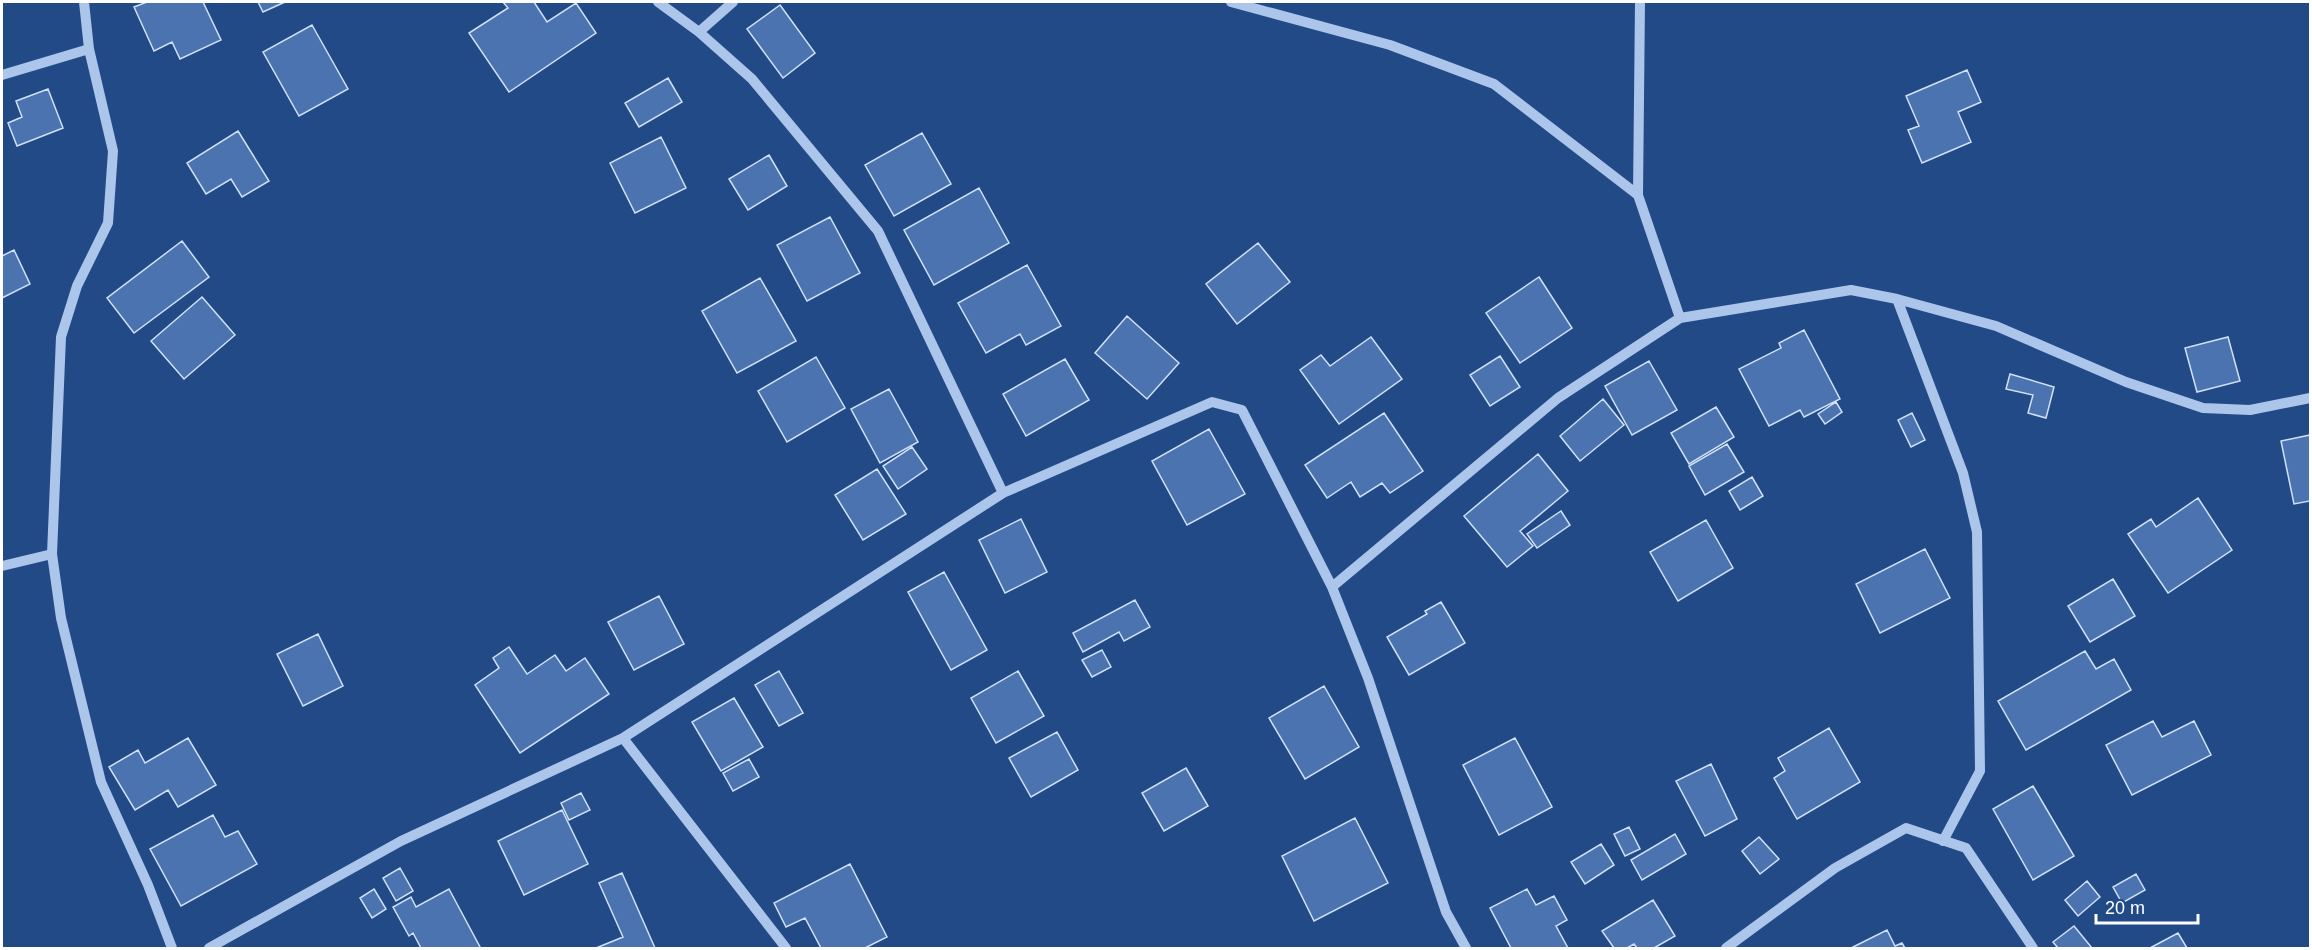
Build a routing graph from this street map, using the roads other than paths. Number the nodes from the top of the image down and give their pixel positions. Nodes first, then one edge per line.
1 (84, 2) edge
2 (658, 2) edge
3 (733, 2) edge
4 (1231, 2) edge
5 (1640, 2) edge
6 (699, 32) junction
7 (89, 49) junction
8 (2, 75) edge
9 (1638, 195) junction
10 (1897, 299) junction
11 (1680, 318) junction
12 (2310, 398) edge
13 (1003, 493) junction
14 (52, 554) junction
15 (2, 566) edge
16 (1332, 587) junction
17 (623, 738) junction
18 (1943, 841) junction
19 (172, 948) edge
20 (208, 948) edge
21 (786, 948) edge
22 (1466, 948) edge
23 (1726, 948) edge
24 (2033, 948) edge

1 - 7 street
2 - 6 street
3 - 6 street
4 - 9 street
5 - 9 street
6 - 13 street
7 - 8 street
7 - 14 street
9 - 11 street
10 - 11 street
10 - 12 street
10 - 18 street
11 - 16 street
13 - 16 street
13 - 17 street
14 - 15 street
14 - 19 street
16 - 22 street
17 - 20 street
17 - 21 street
18 - 23 street
18 - 24 street

